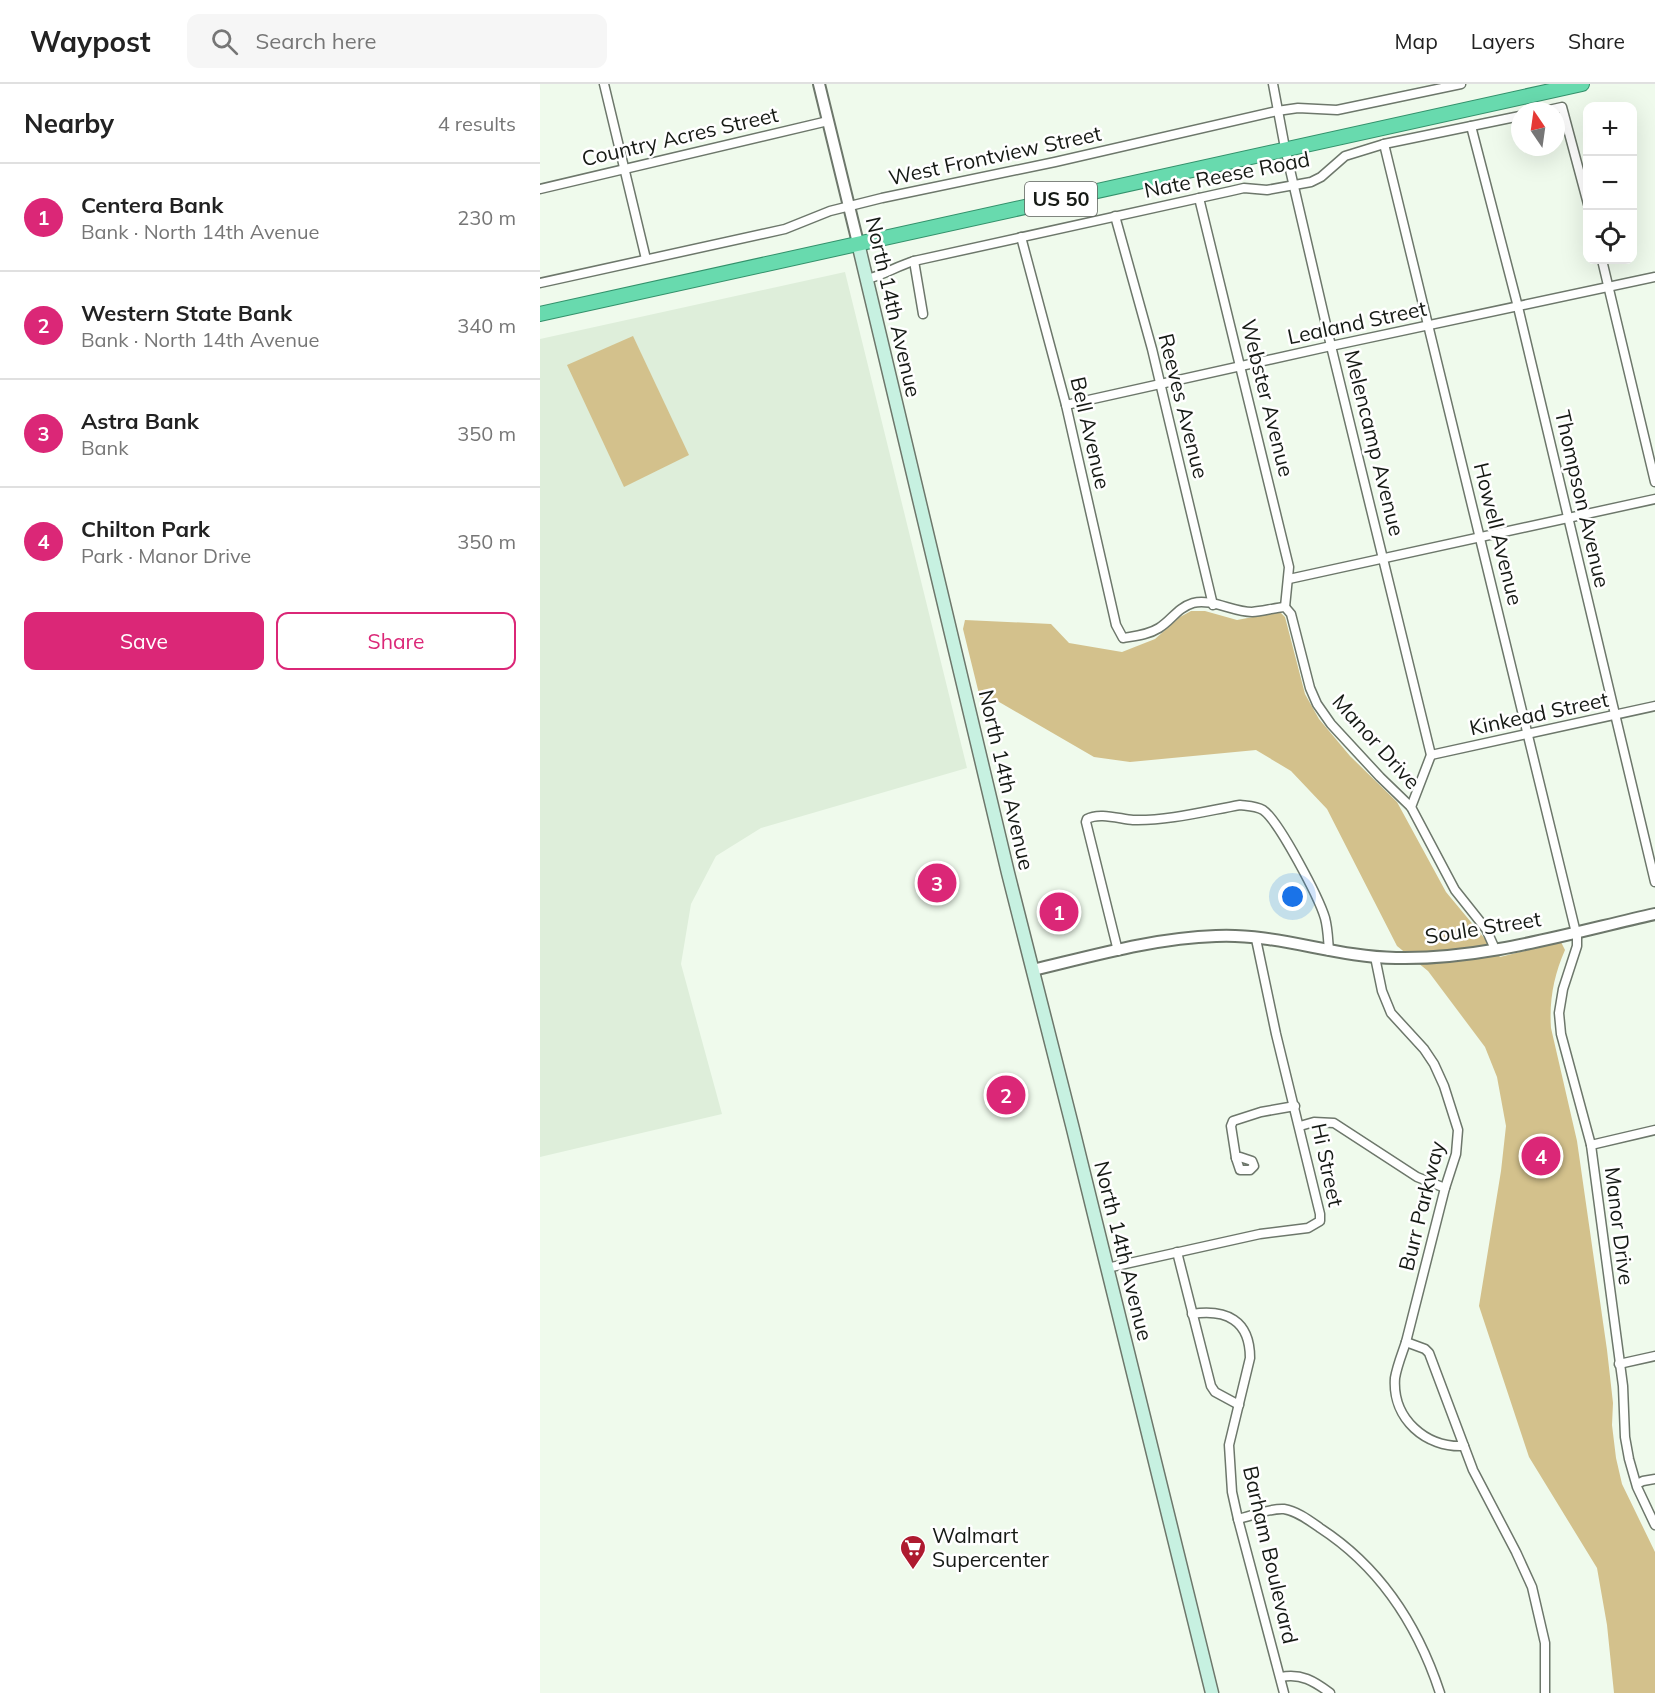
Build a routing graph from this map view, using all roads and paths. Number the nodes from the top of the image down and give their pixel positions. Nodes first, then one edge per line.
1 (604, 84) edge
2 (819, 84) edge
3 (1274, 84) edge
4 (1461, 84) edge
5 (1582, 84) edge
6 (1277, 111) junction
7 (1565, 115) edge
8 (1511, 118) edge
9 (828, 121) junction
10 (1471, 126) junction
11 (1384, 144) junction
12 (1285, 148) junction
13 (624, 168) junction
14 (1293, 185) junction
15 (1583, 188) edge
16 (540, 189) edge
17 (1199, 198) junction
18 (849, 206) junction
19 (1115, 216) junction
20 (1021, 237) junction
21 (858, 243) junction
22 (646, 259) junction
23 (914, 261) junction
24 (1603, 264) edge
25 (1655, 277) edge
26 (867, 279) junction
27 (540, 283) edge
28 (1609, 287) junction
29 (1518, 307) junction
30 (540, 314) edge
31 (923, 314) dead end
32 (1429, 326) junction
33 (1331, 346) junction
34 (1241, 366) junction
35 (1160, 385) junction
36 (1066, 405) junction
37 (1655, 482) edge
38 (1655, 499) edge
39 (1569, 518) junction
40 (1480, 538) junction
41 (1384, 559) junction
42 (1289, 579) junction
43 (1213, 605) junction
44 (1285, 607) junction
45 (1655, 706) edge
46 (1615, 716) junction
47 (1527, 735) junction
48 (1431, 756) junction
49 (1411, 807) junction
50 (1655, 882) edge
51 (1655, 914) edge
52 (1576, 932) junction
53 (1256, 939) junction
54 (1494, 949) junction
55 (1118, 951) junction
56 (1329, 951) junction
57 (1375, 957) junction
58 (1033, 970) junction
59 (1295, 1106) junction
60 (1300, 1126) junction
61 (1655, 1130) edge
62 (1591, 1145) junction
63 (1236, 1158) dead end
64 (1445, 1188) junction
65 (1177, 1252) junction
66 (1107, 1268) junction
67 (1192, 1314) junction
68 (1406, 1342) junction
69 (1655, 1356) edge
70 (1620, 1364) junction
71 (1239, 1405) junction
72 (1464, 1446) junction
73 (1655, 1479) edge
74 (1637, 1484) junction
75 (1238, 1519) junction
76 (1655, 1525) edge
77 (1281, 1677) junction
78 (1212, 1693) edge
79 (1284, 1693) edge
80 (1330, 1693) edge
81 (1440, 1693) edge
82 (1545, 1693) edge

1 - 13 street
2 - 9 street, North 14th Avenue
3 - 6 street, Melencamp Avenue
4 - 6 street, West Frontview Street
5 - 12 highway, US 50
6 - 12 street, Melencamp Avenue
6 - 18 street, West Frontview Street
7 - 15 street
8 - 10 street, Nate Reese Road
9 - 13 street, Country Acres Street
9 - 18 street, North 14th Avenue
10 - 11 street, Nate Reese Road
10 - 29 street, Thompson Avenue
11 - 14 street, Nate Reese Road
11 - 32 street, Howell Avenue
12 - 14 street, Melencamp Avenue
12 - 21 highway, US 50
13 - 16 street, Country Acres Street
13 - 22 street
14 - 17 street, Nate Reese Road
14 - 33 street, Melencamp Avenue
17 - 19 street, Nate Reese Road
17 - 34 street, Webster Avenue
18 - 21 street, North 14th Avenue
18 - 22 street, West Frontview Street
19 - 20 street, Nate Reese Road
19 - 35 street, Reeves Avenue
20 - 23 street, Nate Reese Road
20 - 36 street, Bell Avenue
21 - 26 main road, North 14th Avenue
21 - 30 highway, US 50
22 - 27 street, West Frontview Street
23 - 26 street, Nate Reese Road
23 - 31 street
24 - 28 street
25 - 28 street, Lealand Street
26 - 58 main road, North 14th Avenue
28 - 29 street, Lealand Street
28 - 37 street
29 - 32 street, Lealand Street
29 - 39 street, Thompson Avenue
32 - 33 street, Lealand Street
32 - 40 street, Howell Avenue
33 - 34 street, Lealand Street
33 - 41 street, Melencamp Avenue
34 - 35 street, Lealand Street
34 - 42 street, Webster Avenue
35 - 36 street, Lealand Street
35 - 43 street, Reeves Avenue
36 - 43 street, Bell Avenue
38 - 39 street
39 - 40 street
39 - 46 street, Thompson Avenue
40 - 41 street
40 - 47 street, Howell Avenue
41 - 42 street
41 - 48 street, Melencamp Avenue
42 - 44 street, Webster Avenue
43 - 44 street
44 - 49 street, Manor Drive
45 - 46 street, Kinkead Street
46 - 47 street, Kinkead Street
46 - 50 street, Thompson Avenue
47 - 48 street, Kinkead Street
47 - 52 street, Howell Avenue
48 - 49 street
49 - 54 street, Manor Drive
51 - 52 street, Soule Street
52 - 54 street, Soule Street
52 - 62 street, Manor Drive
53 - 55 street, Soule Street
53 - 56 street, Soule Street
53 - 59 street, Hi Street
54 - 57 street, Soule Street
55 - 56 street
55 - 58 street, Soule Street
56 - 57 street, Soule Street
57 - 64 street, Burr Parkway
58 - 66 main road, North 14th Avenue
59 - 60 street, Hi Street
59 - 63 street
60 - 64 street
60 - 65 street, Hi Street
61 - 62 street
62 - 70 street, Manor Drive
64 - 68 street, Burr Parkway
65 - 66 street, Hi Street
65 - 67 street
66 - 78 main road, North 14th Avenue
67 - 71 street
67 - 71 street, Barham Boulevard
68 - 72 street
68 - 72 street, Burr Parkway
69 - 70 street
70 - 74 street, Manor Drive
71 - 75 street, Barham Boulevard
72 - 82 street
73 - 74 street
74 - 76 street, Manor Drive
75 - 77 street, Barham Boulevard
75 - 81 street
77 - 79 street, Barham Boulevard
77 - 80 street, Barham Boulevard

